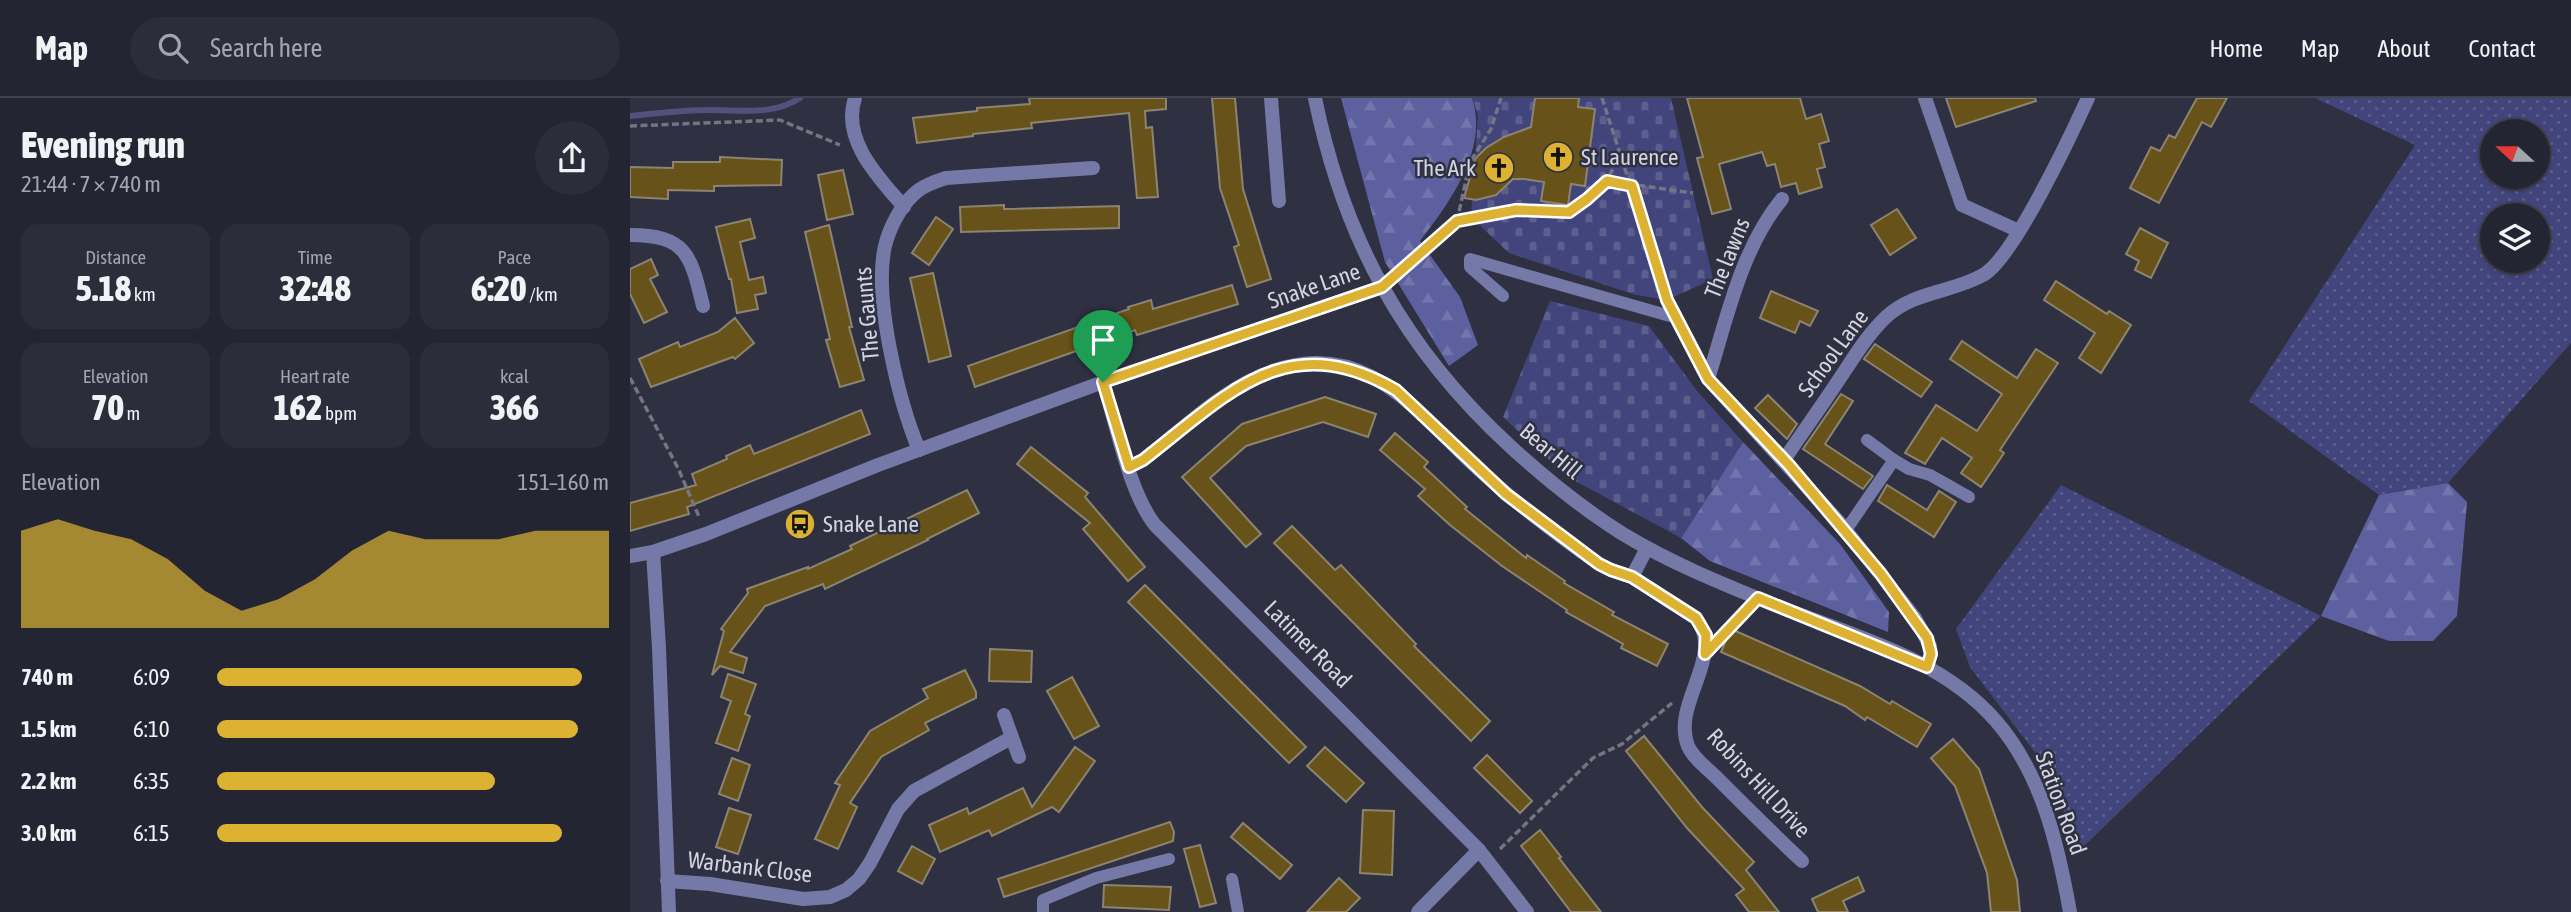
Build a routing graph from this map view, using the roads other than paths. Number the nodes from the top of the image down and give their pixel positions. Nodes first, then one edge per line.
1 (855, 98) edge
2 (1271, 98) edge
3 (1315, 98) edge
4 (1925, 98) edge
5 (2088, 98) edge
6 (1093, 168) dead end
7 (1782, 199) dead end
8 (1279, 201) dead end
9 (904, 207) junction
10 (2019, 231) junction
11 (630, 235) edge
12 (1382, 287) junction
13 (1503, 296) dead end
14 (1667, 300) road end
15 (703, 306) dead end
16 (1677, 318) junction
17 (1708, 379) junction
18 (1103, 382) junction
19 (1867, 440) dead end
20 (919, 450) junction
21 (1784, 460) junction
22 (1894, 460) junction
23 (1129, 467) junction
24 (1969, 497) dead end
25 (1846, 530) junction
26 (1647, 548) junction
27 (653, 552) junction
28 (630, 556) edge
29 (1632, 577) junction
30 (1927, 667) junction
31 (1004, 715) dead end
32 (1012, 738) junction
33 (1019, 757) dead end
34 (1484, 855) junction
35 (1170, 859) dead end
36 (1802, 861) dead end
37 (1232, 879) dead end
38 (667, 881) junction
39 (669, 912) edge
40 (1043, 912) edge
41 (1238, 912) edge
42 (1418, 912) edge
43 (1527, 912) edge
44 (2070, 912) edge

1 - 9 street
2 - 8 street
3 - 12 street, Bear Hill
4 - 10 street
5 - 10 street, School Lane
6 - 9 street, The Gaunts
7 - 17 street, The lawns
9 - 20 street, The Gaunts
10 - 21 street, School Lane
11 - 15 street
12 - 18 street, Snake Lane
12 - 26 street, Bear Hill
13 - 16 lane
14 - 16 street
16 - 17 street
17 - 21 street
18 - 20 street, Snake Lane
18 - 23 street, Latimer Road
19 - 22 lane
20 - 27 street, Snake Lane
21 - 25 street
22 - 24 lane
22 - 25 lane
23 - 29 street
23 - 34 street, Latimer Road
25 - 30 street
26 - 29 street
26 - 30 street, Bear Hill
27 - 28 street, Snake Lane
27 - 38 street
29 - 36 street, Robins Hill Drive
30 - 44 street, Station Road
31 - 32 street
32 - 33 street
32 - 38 street, Warbank Close
34 - 42 street
34 - 43 street, Latimer Road
35 - 40 lane
37 - 41 lane
38 - 39 street

